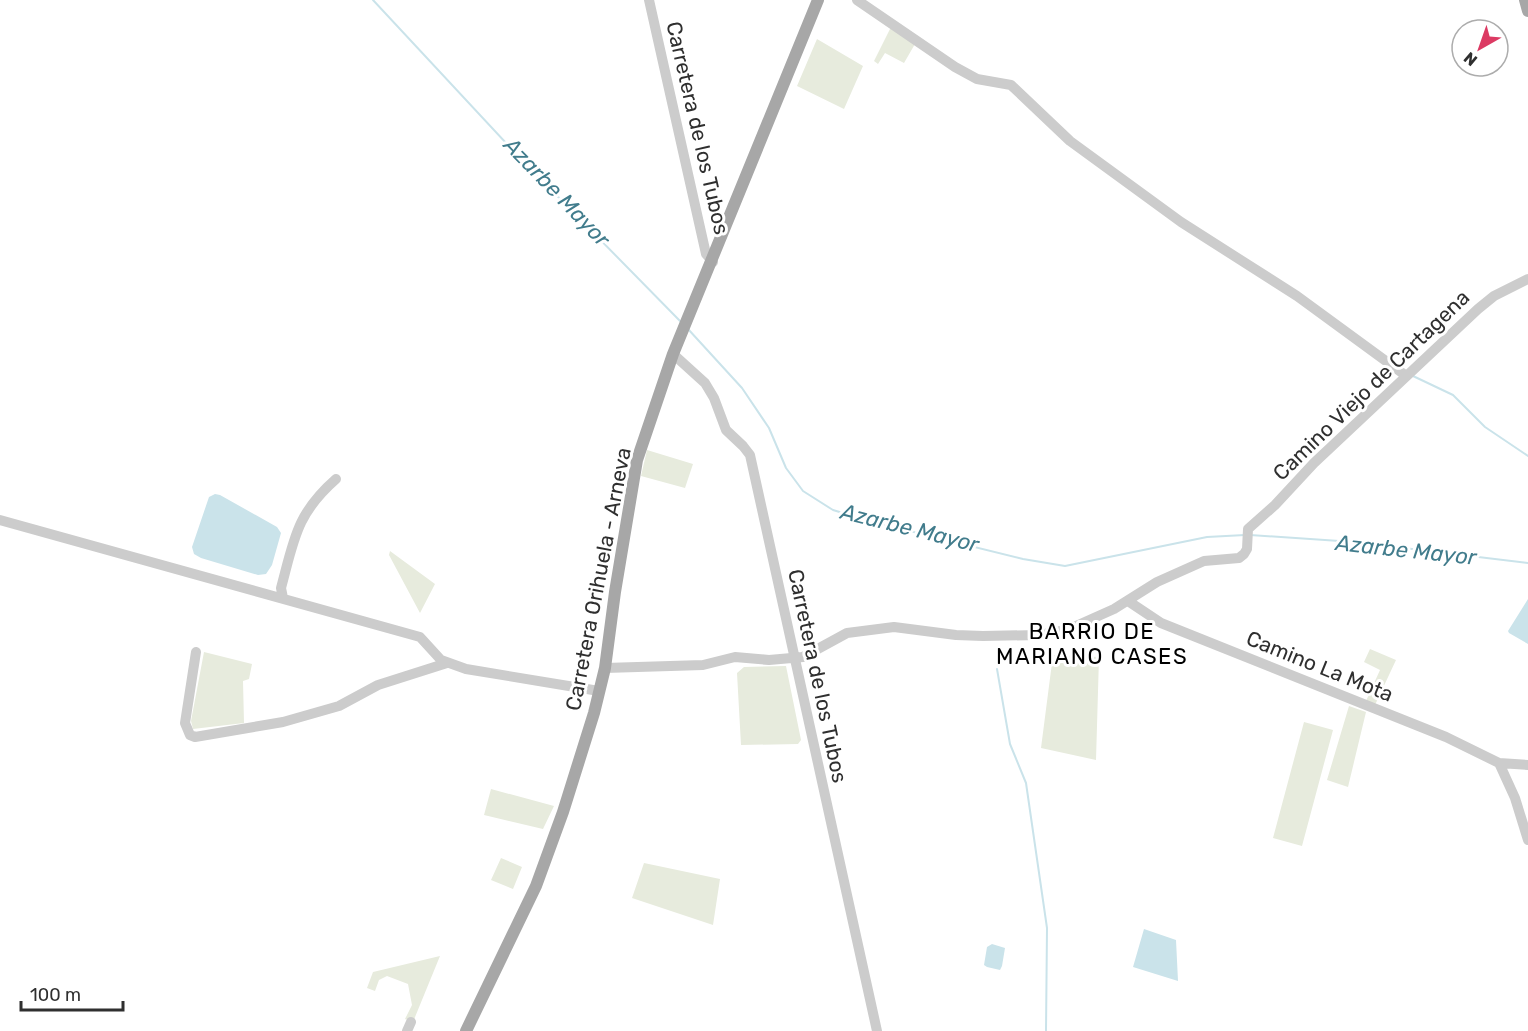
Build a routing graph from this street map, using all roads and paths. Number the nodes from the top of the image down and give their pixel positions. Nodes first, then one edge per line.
1 (649, 0) edge
2 (819, 0) edge
3 (857, 0) edge
4 (1525, 0) edge
5 (1528, 10) edge
6 (713, 262) junction
7 (1528, 279) edge
8 (673, 354) junction
9 (1406, 375) junction
10 (336, 479) dead end
11 (0, 520) edge
12 (283, 598) junction
13 (1128, 601) junction
14 (196, 652) dead end
15 (793, 658) junction
16 (447, 663) junction
17 (605, 668) junction
18 (599, 691) junction
19 (1499, 764) junction
20 (1528, 765) edge
21 (1528, 840) edge
22 (466, 1031) edge
23 (878, 1031) edge

1 - 6 street, Carretera de los Tubos
2 - 6 main road, Carretera Orihuela - Arneva
3 - 9 street
4 - 5 main road
6 - 8 main road, Carretera Orihuela - Arneva
7 - 9 street, Camino Viejo de Cartagena
8 - 15 street, Carretera de los Tubos
8 - 17 main road, Carretera Orihuela - Arneva
9 - 13 street, Camino Viejo de Cartagena
10 - 12 street
11 - 12 street
12 - 16 street
13 - 15 street
13 - 19 street, Camino La Mota
14 - 16 street
15 - 17 street
15 - 23 street, Carretera de los Tubos
16 - 18 street
17 - 18 main road, Carretera Orihuela - Arneva
18 - 22 main road, Carretera Orihuela - Arneva
19 - 20 street
19 - 21 street

